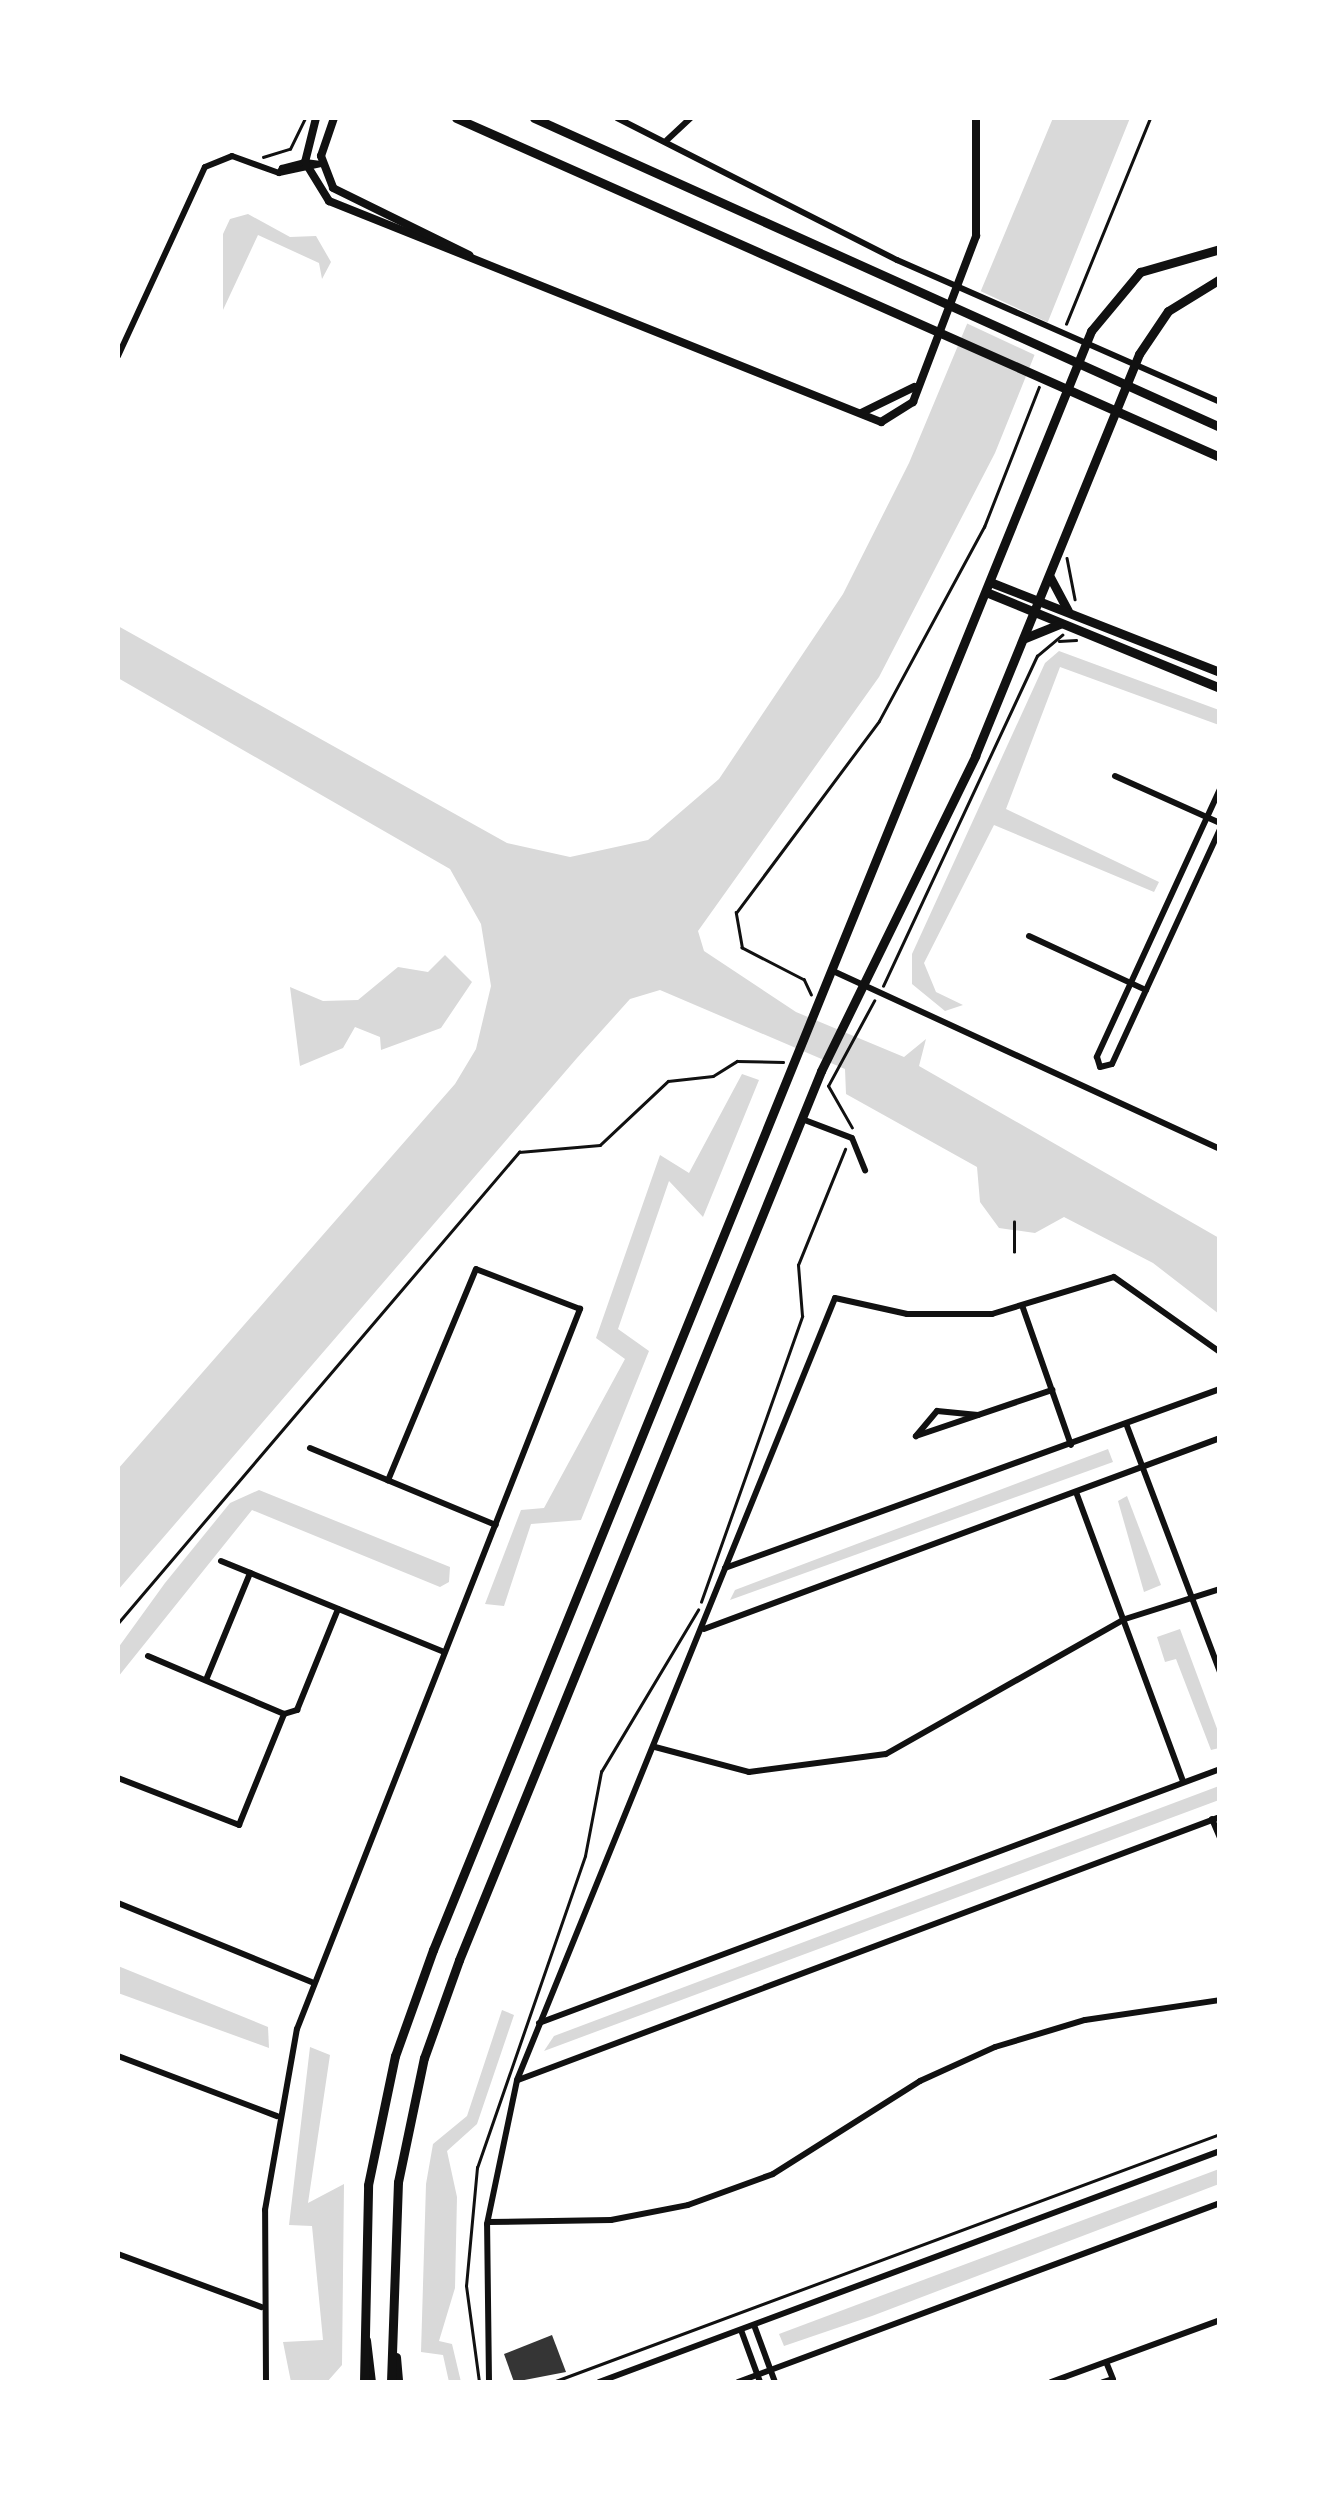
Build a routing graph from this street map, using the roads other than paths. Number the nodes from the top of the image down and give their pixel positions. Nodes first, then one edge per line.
1 (316, 118) edge
2 (334, 118) edge
3 (456, 118) edge
4 (534, 118) edge
5 (617, 118) edge
6 (691, 118) edge
7 (976, 118) edge
8 (668, 140) junction
9 (321, 164) junction
10 (306, 167) junction
11 (1220, 250) edge
12 (470, 255) junction
13 (1220, 279) edge
14 (118, 356) edge
15 (915, 386) junction
16 (1220, 402) edge
17 (861, 413) junction
18 (1220, 427) edge
19 (1220, 457) edge
20 (1049, 575) junction
21 (988, 587) junction
22 (1035, 607) junction
23 (1070, 614) junction
24 (1063, 624) junction
25 (1024, 638) junction
26 (1220, 672) edge
27 (1220, 688) edge
28 (1115, 776) dead end
29 (1220, 789) edge
30 (1206, 817) junction
31 (1220, 826) edge
32 (1029, 936) dead end
33 (833, 971) junction
34 (862, 984) junction
35 (1130, 984) junction
36 (1146, 990) junction
37 (801, 1119) junction
38 (1219, 1146) edge
39 (866, 1170) dead end
40 (1023, 1308) junction
41 (1220, 1352) edge
42 (1220, 1388) edge
43 (1052, 1390) junction
44 (978, 1415) junction
45 (1127, 1426) junction
46 (1220, 1438) edge
47 (1071, 1444) junction
48 (310, 1448) dead end
49 (1143, 1467) junction
50 (388, 1480) junction
51 (1076, 1492) junction
52 (496, 1525) junction
53 (220, 1561) dead end
54 (724, 1569) junction
55 (250, 1573) junction
56 (1220, 1589) edge
57 (1192, 1594) junction
58 (338, 1609) junction
59 (1125, 1620) junction
60 (703, 1629) junction
61 (444, 1652) junction
62 (148, 1656) dead end
63 (1220, 1672) edge
64 (206, 1680) junction
65 (284, 1714) junction
66 (656, 1747) junction
67 (1220, 1769) edge
68 (118, 1778) edge
69 (1183, 1781) junction
70 (1216, 1818) edge
71 (1220, 1838) edge
72 (118, 1902) edge
73 (312, 1982) junction
74 (1220, 2000) edge
75 (538, 2024) junction
76 (118, 2056) edge
77 (517, 2080) junction
78 (277, 2116) junction
79 (1220, 2150) edge
80 (1220, 2203) edge
81 (487, 2222) junction
82 (118, 2254) edge
83 (261, 2306) junction
84 (1220, 2320) edge
85 (754, 2325) junction
86 (741, 2330) junction
87 (1106, 2362) junction
88 (771, 2370) junction
89 (759, 2379) edge
90 (266, 2382) edge
91 (368, 2382) edge
92 (394, 2382) edge
93 (489, 2382) edge
94 (599, 2382) edge
95 (738, 2382) edge
96 (775, 2382) edge
97 (1051, 2382) edge
98 (1103, 2382) edge

1 - 10 street
2 - 9 street
3 - 19 main road
4 - 18 main road
5 - 8 street
6 - 8 street
7 - 15 street
8 - 16 street
9 - 10 street
9 - 12 street
10 - 12 street
10 - 14 street
11 - 21 main road
12 - 17 street
13 - 20 main road
15 - 17 street
15 - 17 street
20 - 22 main road
20 - 23 main road
21 - 22 main road
21 - 33 main road
22 - 23 main road
22 - 24 main road
22 - 25 main road
23 - 26 main road
24 - 25 main road
24 - 27 main road
25 - 34 main road
28 - 30 street
29 - 30 street
30 - 31 street
30 - 35 street
31 - 36 street
32 - 35 street
33 - 34 street
33 - 91 main road
34 - 37 main road
34 - 38 street
35 - 36 street
35 - 36 street
37 - 39 street
37 - 92 main road
40 - 41 street
40 - 43 street
40 - 54 street
42 - 45 street
43 - 44 street
43 - 47 street
44 - 44 street
45 - 47 street
45 - 49 street
46 - 49 street
47 - 54 street
48 - 50 street
49 - 51 street
49 - 57 street
50 - 52 street
50 - 52 street
51 - 59 street
51 - 60 street
52 - 61 street
53 - 55 street
54 - 60 street
55 - 58 street
55 - 64 street
56 - 57 street
57 - 59 street
57 - 63 street
58 - 61 street
58 - 65 street
59 - 66 street
59 - 69 street
60 - 66 street
61 - 73 street
62 - 64 street
64 - 65 street
65 - 68 street
66 - 75 street
67 - 69 street
69 - 75 street
70 - 71 street
70 - 77 street
72 - 73 street
73 - 78 street
74 - 81 street
75 - 77 street
76 - 78 street
77 - 81 street
78 - 83 street
79 - 85 street
80 - 88 street
81 - 93 street
82 - 83 street
83 - 90 street
84 - 87 street
85 - 86 street
85 - 88 street
86 - 89 street
86 - 94 street
87 - 97 street
87 - 98 street
88 - 89 street
88 - 96 street
89 - 95 street

